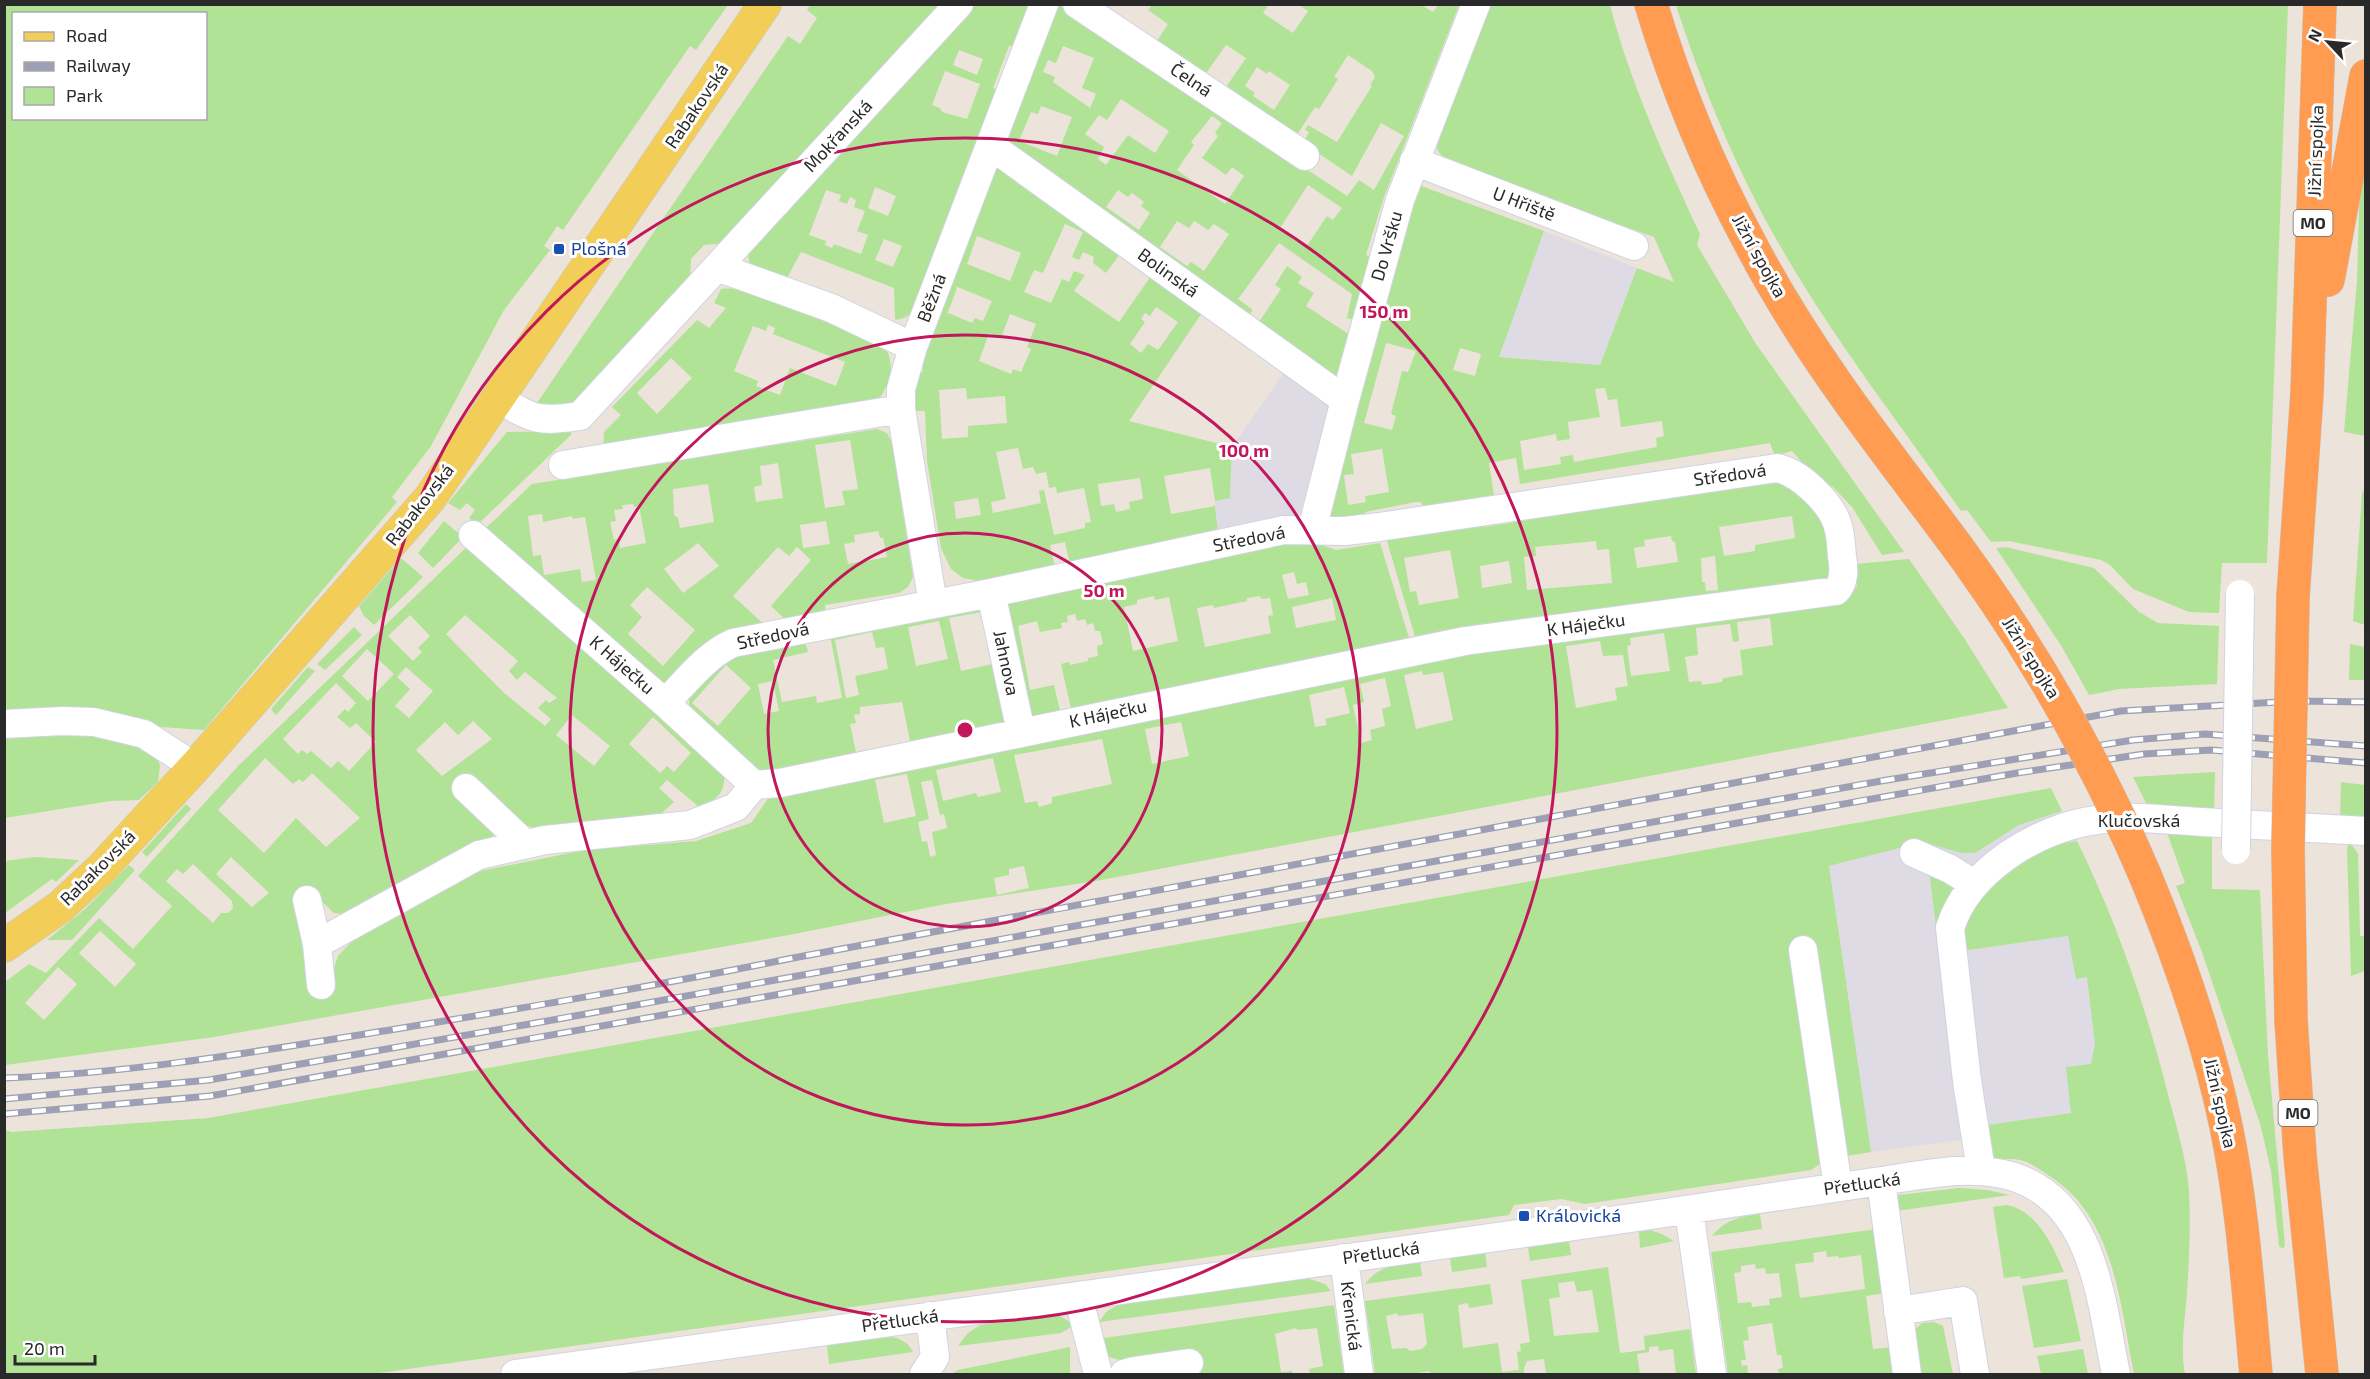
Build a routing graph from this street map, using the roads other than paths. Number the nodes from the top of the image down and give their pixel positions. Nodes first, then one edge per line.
1 (765, 4) edge
2 (959, 4) edge
3 (1044, 4) edge
4 (1077, 4) edge
5 (1476, 4) edge
6 (1651, 4) edge
7 (2320, 4) edge
8 (2366, 76) edge
9 (991, 146) junction
10 (1305, 156) dead end
11 (1414, 161) junction
12 (1634, 246) dead end
13 (717, 267) junction
14 (913, 347) junction
15 (2307, 393) junction
16 (498, 398) junction
17 (1345, 400) junction
18 (901, 409) junction
19 (563, 465) dead end
20 (1312, 530) junction
21 (472, 535) dead end
22 (1836, 591) joint
23 (991, 593) junction
24 (2240, 594) dead end
25 (933, 604) junction
26 (665, 703) junction
27 (4, 724) edge
28 (1021, 732) junction
29 (195, 767) junction
30 (754, 785) junction
31 (466, 788) dead end
32 (2366, 831) edge
33 (524, 843) junction
34 (2236, 850) dead end
35 (1914, 853) dead end
36 (1974, 884) junction
37 (307, 900) dead end
38 (317, 944) junction
39 (4, 946) edge
40 (1803, 950) dead end
41 (321, 985) dead end
42 (1982, 1170) junction
43 (1881, 1181) junction
44 (1838, 1187) junction
45 (1689, 1210) junction
46 (1344, 1258) junction
47 (1078, 1296) junction
48 (1898, 1311) junction
49 (930, 1316) junction
50 (1189, 1362) dead end
51 (515, 1374) edge
52 (924, 1374) edge
53 (1098, 1374) edge
54 (1124, 1374) edge
55 (1359, 1374) edge
56 (1712, 1374) edge
57 (1907, 1374) edge
58 (1976, 1374) edge
59 (2116, 1374) edge
60 (2256, 1374) edge
61 (2322, 1374) edge

1 - 16 main road, Rabakovská
2 - 13 street, Mokřanská
3 - 9 street, Běžná
4 - 10 street, Čelná
5 - 11 street, Do Vršku
6 - 60 highway, Jižní spojka, bridge
7 - 15 highway, Jižní spojka / MO
8 - 15 highway
9 - 14 street, Běžná
9 - 17 street, Bolinská
11 - 12 street, U Hřiště
11 - 17 street, Do Vršku
13 - 14 street
13 - 16 street, Mokřanská
14 - 18 street, Běžná
15 - 61 highway, Jižní spojka / MO, bridge
16 - 29 main road, Rabakovská
17 - 20 street, Do Vršku
18 - 19 street
18 - 25 street, Běžná
20 - 22 street, Středová
20 - 23 street, Středová
21 - 26 street, K Háječku
22 - 28 street, K Háječku
23 - 25 street, Středová
23 - 28 street, Jahnova
24 - 34 street, bridge
25 - 26 street, Středová
26 - 30 street, K Háječku
27 - 29 street
28 - 30 street, K Háječku
29 - 39 main road, Rabakovská
30 - 33 street
31 - 33 street
32 - 36 street, Klučovská
33 - 38 street
35 - 36 street
36 - 42 street, Klučovská
37 - 38 street
38 - 41 street
40 - 44 street
42 - 43 street, Přetlucká
42 - 59 street, Přetlucká
43 - 44 street, Přetlucká
43 - 48 street
44 - 45 street, Přetlucká
45 - 46 street, Přetlucká
45 - 56 street
46 - 47 street, Přetlucká
46 - 55 street, Křenická
47 - 49 street, Přetlucká
47 - 53 street
48 - 57 street
48 - 58 street
49 - 51 street, Přetlucká
49 - 52 street
50 - 54 street

